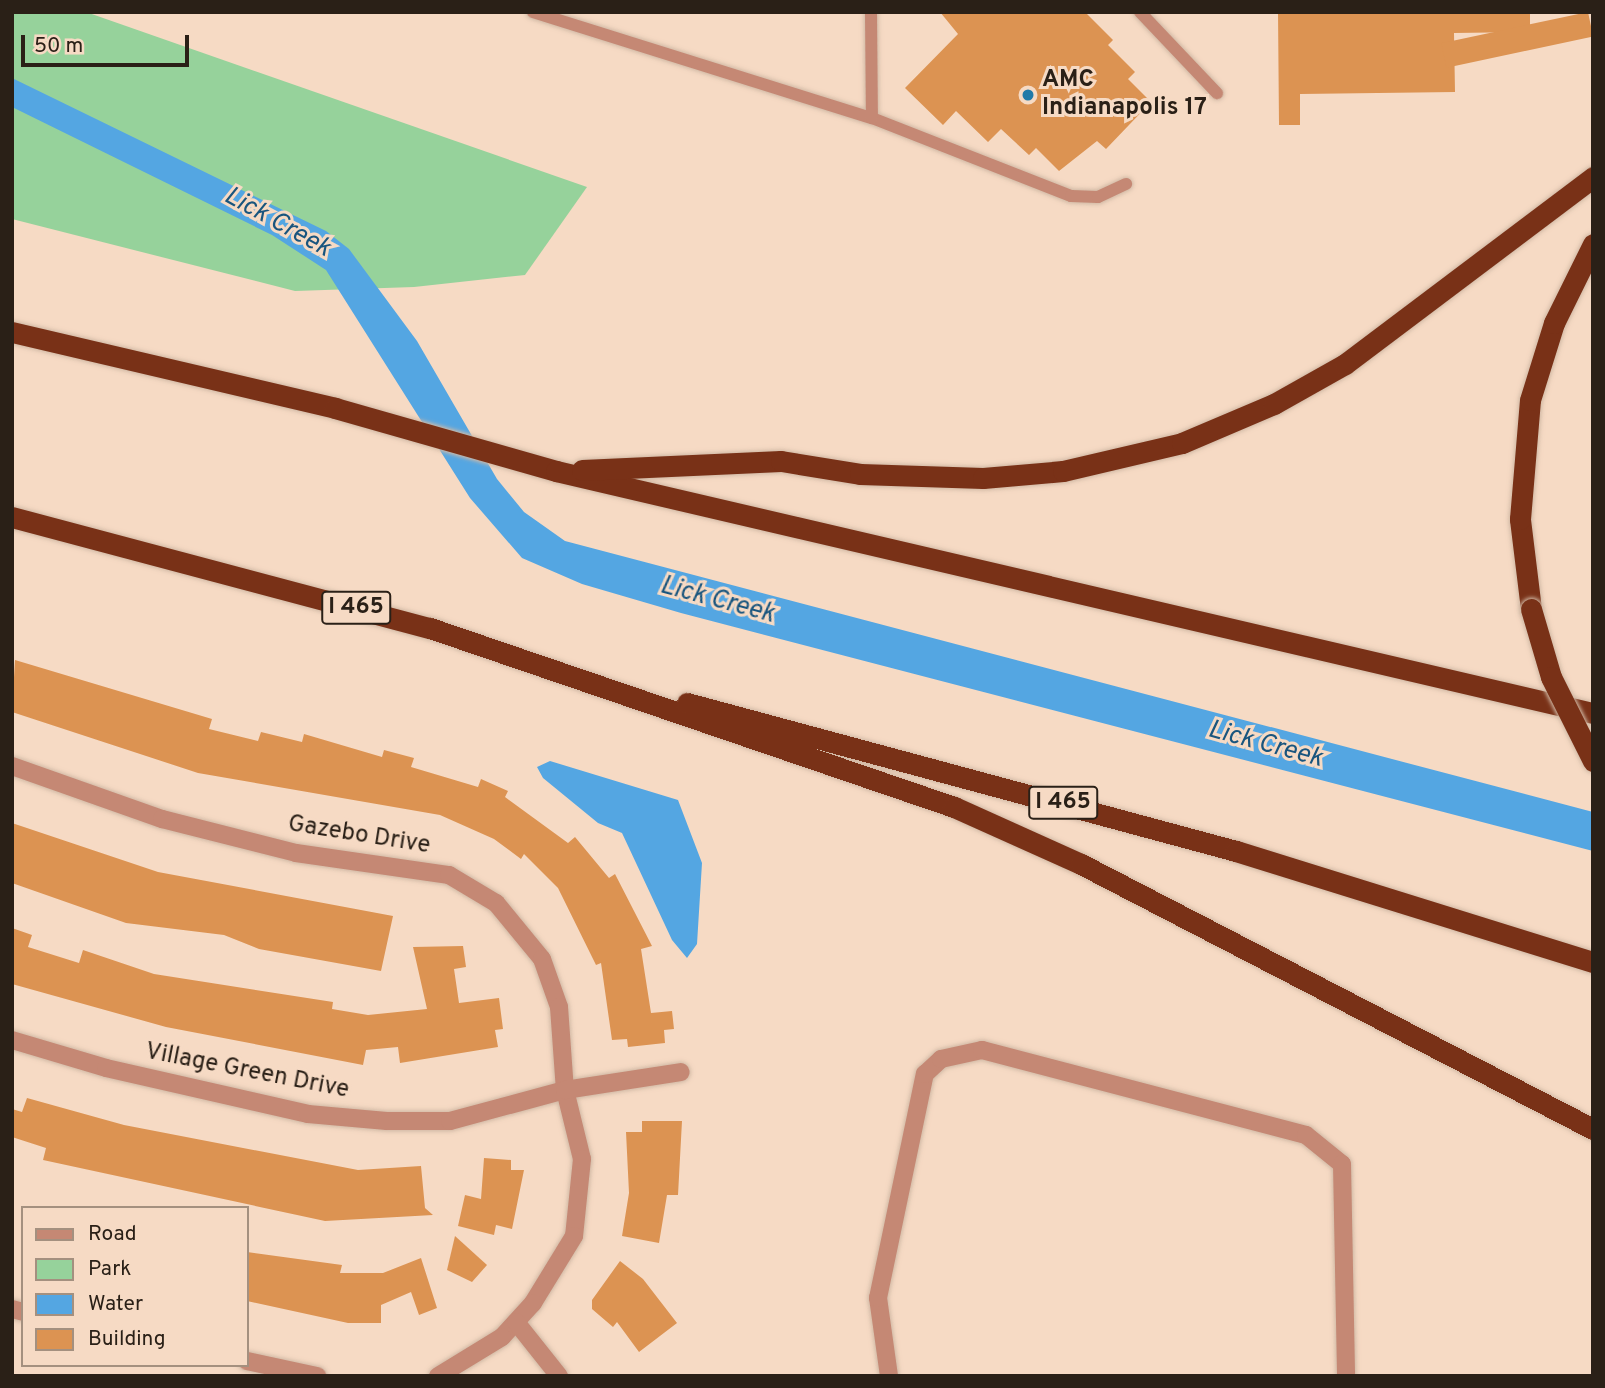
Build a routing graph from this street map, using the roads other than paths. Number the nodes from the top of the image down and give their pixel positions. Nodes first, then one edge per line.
1 (533, 12) edge
2 (871, 12) edge
3 (1140, 12) edge
4 (1217, 93) dead end
5 (872, 118) junction
6 (1593, 177) edge
7 (1126, 184) dead end
8 (1593, 244) edge
9 (12, 332) edge
10 (556, 471) junction
11 (12, 517) edge
12 (529, 662) junction
13 (1593, 713) edge
14 (1593, 761) edge
15 (12, 766) edge
16 (1593, 962) edge
17 (12, 1040) edge
18 (681, 1072) dead end
19 (565, 1090) junction
20 (1593, 1129) edge
21 (516, 1322) junction
22 (248, 1361) edge
23 (317, 1376) edge
24 (438, 1376) edge
25 (559, 1376) edge
26 (889, 1376) edge
27 (1346, 1376) edge

1 - 5 lane
2 - 5 lane
3 - 4 lane
5 - 7 lane
6 - 10 highway
8 - 14 highway, bridge
9 - 10 highway
10 - 13 highway
11 - 12 highway, I 465
12 - 16 highway, I 465
12 - 20 highway
15 - 19 street, Gazebo Drive
17 - 19 street, Village Green Drive
18 - 19 street, Village Green Drive
19 - 21 street, Gazebo Drive
21 - 24 street
21 - 25 street
22 - 23 street
26 - 27 street

